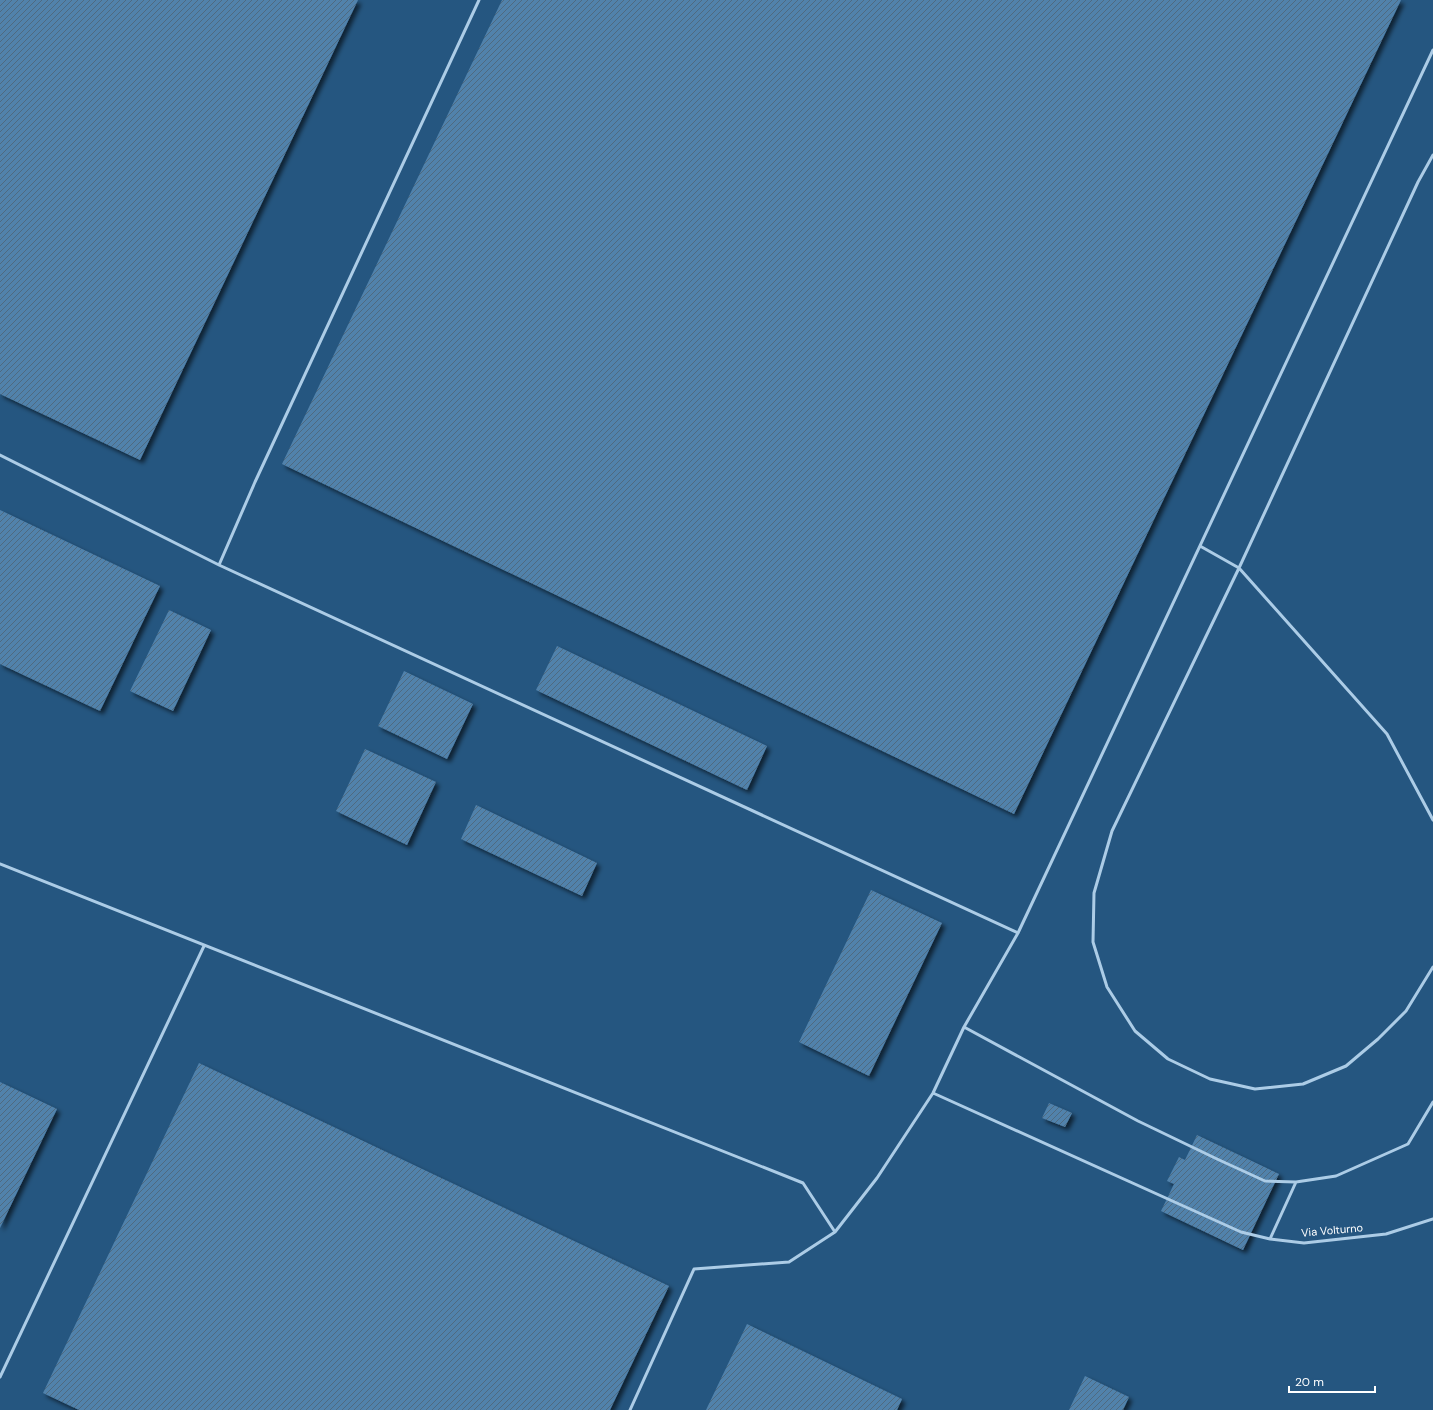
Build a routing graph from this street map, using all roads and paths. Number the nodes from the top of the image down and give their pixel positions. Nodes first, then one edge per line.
1 (479, 0) edge
2 (1433, 50) edge
3 (1433, 154) edge
4 (0, 455) edge
5 (1200, 546) junction
6 (219, 564) junction
7 (1239, 568) junction
8 (1433, 820) edge
9 (0, 864) edge
10 (1018, 933) junction
11 (204, 946) junction
12 (1433, 967) edge
13 (964, 1026) junction
14 (933, 1093) junction
15 (1433, 1102) edge
16 (1296, 1182) junction
17 (1433, 1219) edge
18 (835, 1232) junction
19 (1270, 1240) junction
20 (0, 1377) edge
21 (630, 1410) edge

1 - 6 lane
2 - 5 lane
3 - 7 lane
4 - 6 lane
5 - 7 lane
5 - 10 lane
6 - 10 lane
7 - 8 lane
7 - 12 lane
9 - 11 lane
10 - 13 lane
11 - 18 lane
11 - 20 lane
13 - 14 lane
13 - 16 lane
14 - 18 lane
14 - 19 lane, Via Volturno
15 - 16 lane
16 - 19 lane
17 - 19 lane, Via Volturno
18 - 21 lane

